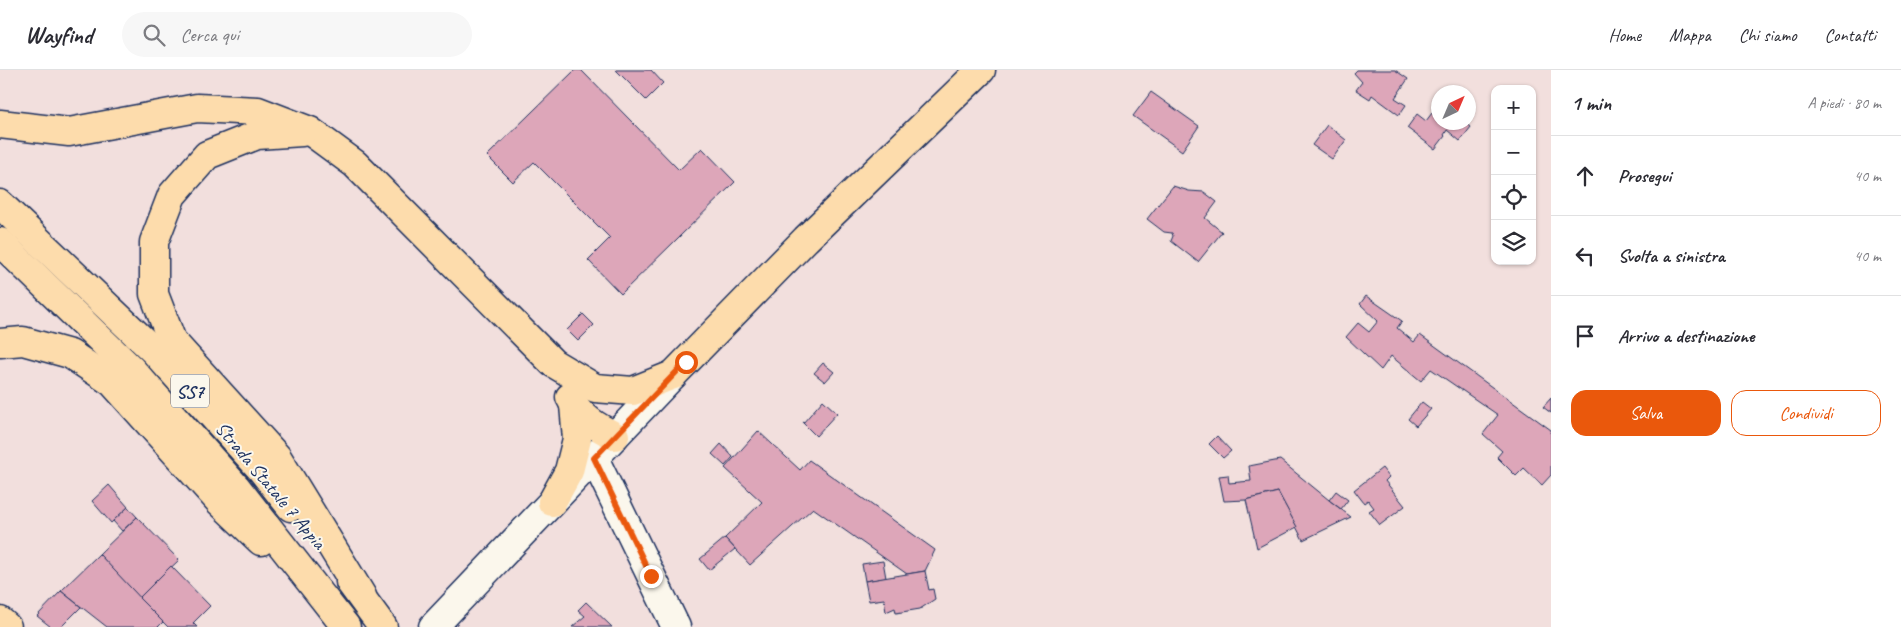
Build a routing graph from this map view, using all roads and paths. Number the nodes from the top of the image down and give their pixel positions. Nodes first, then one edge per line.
1 (981, 70) edge
2 (0, 124) edge
3 (310, 131) junction
4 (0, 204) edge
5 (0, 242) edge
6 (0, 343) edge
7 (553, 363) junction
8 (673, 375) junction
9 (595, 388) junction
10 (574, 405) junction
11 (615, 436) junction
12 (586, 448) junction
13 (552, 502) joint
14 (362, 596) junction
15 (341, 620) edge
16 (0, 621) edge
17 (7, 627) edge
18 (383, 627) edge
19 (433, 627) edge
20 (676, 627) edge

1 - 8 main road
2 - 3 main road
3 - 7 main road
3 - 14 main road
4 - 14 main road, Strada Statale 7 Appia / SS7
5 - 15 main road, Strada Statale 7 Appia / SS7
6 - 15 main road
7 - 9 main road
7 - 10 main road
8 - 9 main road
8 - 11 street
9 - 11 main road
10 - 11 main road
10 - 12 main road
11 - 12 street
12 - 13 main road
12 - 20 street
13 - 19 street
14 - 18 main road, Strada Statale 7 Appia / SS7
16 - 17 main road

